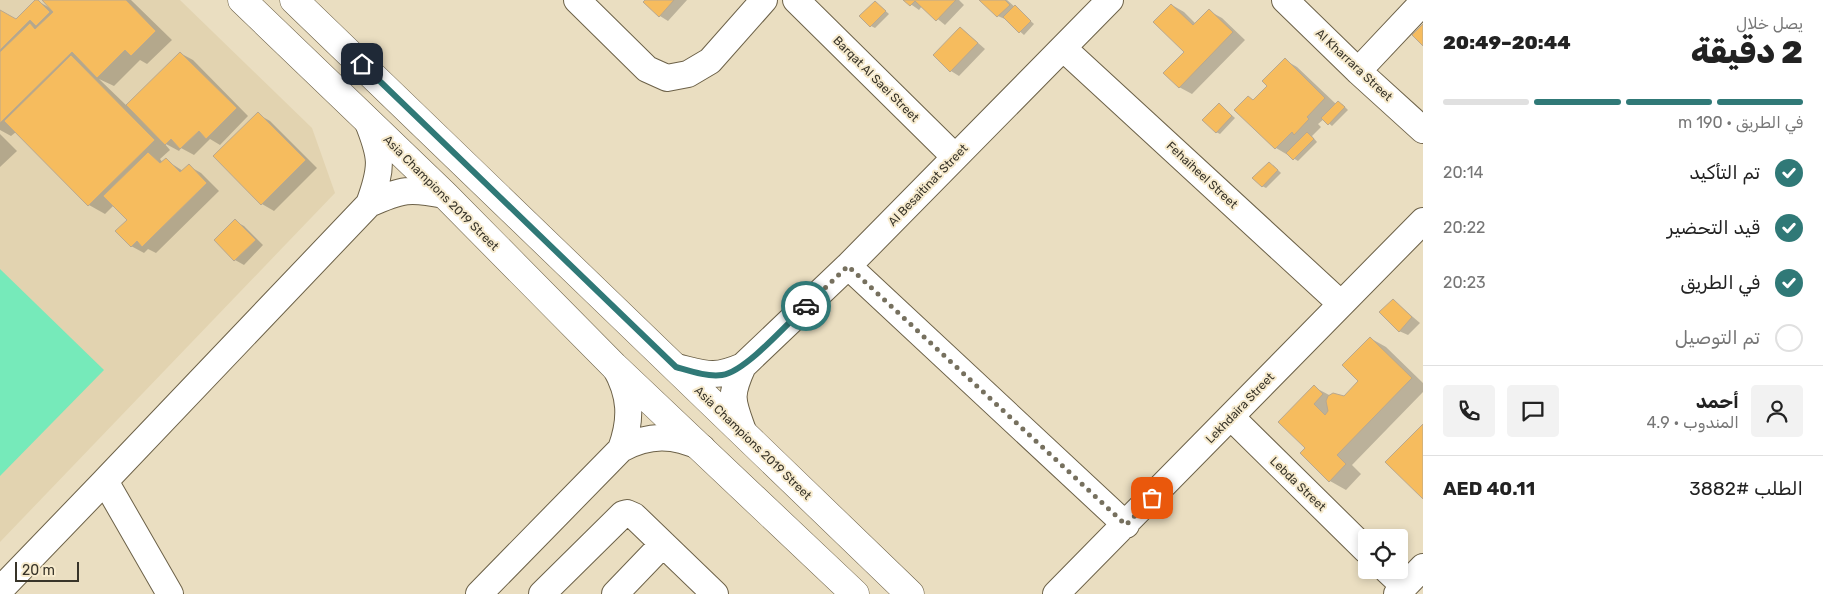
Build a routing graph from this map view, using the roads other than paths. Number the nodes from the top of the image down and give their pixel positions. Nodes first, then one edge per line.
1 (242, 0) edge
2 (294, 0) edge
3 (577, 0) edge
4 (764, 0) edge
5 (796, 0) edge
6 (1110, 0) edge
7 (1285, 0) edge
8 (1423, 2) edge
9 (1063, 48) junction
10 (1358, 71) junction
11 (367, 120) junction
12 (1423, 130) edge
13 (955, 157) junction
14 (445, 195) junction
15 (370, 204) junction
16 (1423, 221) edge
17 (848, 266) junction
18 (1340, 303) junction
19 (614, 366) junction
20 (743, 366) junction
21 (676, 367) junction
22 (1230, 417) junction
23 (743, 431) junction
24 (703, 448) junction
25 (621, 449) junction
26 (105, 481) junction
27 (1126, 525) junction
28 (1358, 542) edge
29 (663, 544) junction
30 (1423, 567) edge
31 (1396, 584) edge
32 (0, 590) edge
33 (703, 590) edge
34 (170, 594) edge
35 (479, 594) edge
36 (542, 594) edge
37 (615, 594) edge
38 (855, 594) edge
39 (910, 594) edge
40 (1056, 594) edge

1 - 11 main road, Asia Champions 2019 Street
2 - 21 main road, Asia Champions 2019 Street
3 - 4 street
5 - 13 street, Barqat Al Saei Street
6 - 9 street, Al Besaitinat Street
7 - 10 street, Al Kharrara Street
8 - 10 street
9 - 13 street, Al Besaitinat Street
9 - 18 street, Fehaiheel Street
10 - 12 street, Al Kharrara Street
11 - 14 main road, Asia Champions 2019 Street
11 - 15 street
13 - 17 street, Al Besaitinat Street
14 - 15 street
14 - 19 main road, Asia Champions 2019 Street
15 - 26 street
16 - 18 street, Lekhdaira Street
17 - 20 street, Al Besaitinat Street
17 - 27 street
18 - 22 street, Lekhdaira Street
19 - 24 main road, Asia Champions 2019 Street
19 - 25 street
20 - 21 street, Al Besaitinat Street
20 - 23 street, Al Besaitinat Street
21 - 23 main road, Asia Champions 2019 Street
22 - 27 street, Lekhdaira Street
22 - 28 street, Lebda Street
23 - 39 main road, Asia Champions 2019 Street
24 - 25 street
24 - 38 main road, Asia Champions 2019 Street
25 - 35 street
26 - 32 street
26 - 34 street
27 - 40 street, Lekhdaira Street
29 - 33 street
29 - 36 street
29 - 37 street
30 - 31 street

